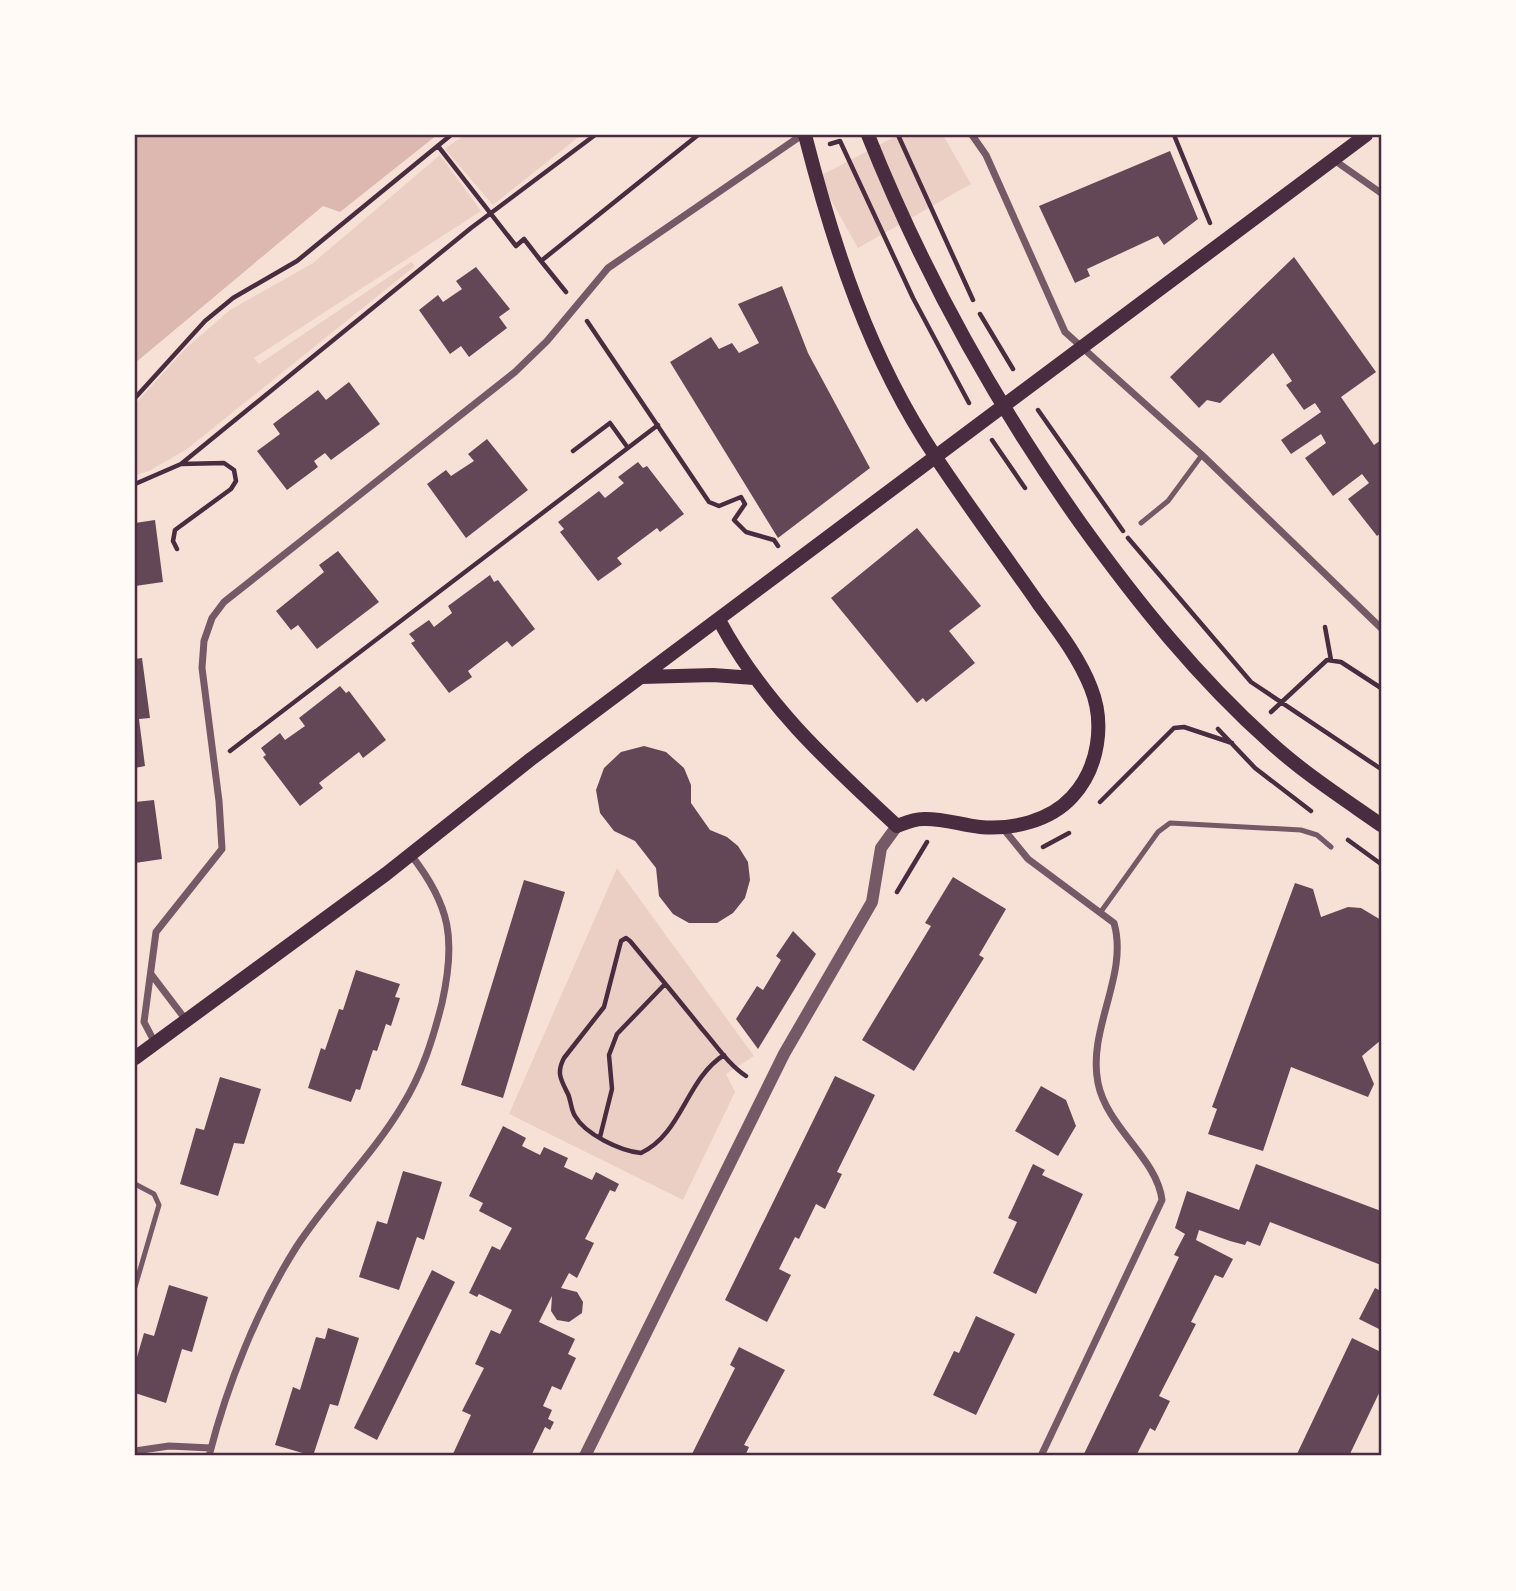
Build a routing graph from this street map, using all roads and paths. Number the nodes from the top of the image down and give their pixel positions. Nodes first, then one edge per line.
1 (451, 135) edge
2 (595, 135) edge
3 (698, 135) edge
4 (803, 135) edge
5 (868, 135) edge
6 (898, 135) edge
7 (972, 135) edge
8 (1174, 135) edge
9 (1366, 135) edge
10 (438, 146) junction
11 (1334, 160) junction
12 (1381, 193) edge
13 (490, 213) junction
14 (1219, 243) junction
15 (541, 261) junction
16 (576, 306) junction
17 (1082, 347) junction
18 (1016, 374) dead end
19 (135, 398) edge
20 (1036, 407) dead end
21 (658, 425) junction
22 (628, 448) junction
23 (573, 451) dead end
24 (1202, 456) junction
25 (181, 464) junction
26 (135, 484) edge
27 (1141, 523) dead end
28 (177, 549) dead end
29 (792, 565) junction
30 (719, 620) junction
31 (1325, 627) dead end
32 (1381, 628) edge
33 (1331, 660) junction
34 (642, 677) junction
35 (754, 678) junction
36 (1381, 688) edge
37 (1264, 719) dead end
38 (1238, 741) dead end
39 (214, 764) junction
40 (1381, 769) edge
41 (1090, 812) dead end
42 (939, 820) junction
43 (1381, 825) edge
44 (897, 826) junction
45 (1002, 827) junction
46 (1072, 831) dead end
47 (1331, 847) dead end
48 (1021, 852) junction
49 (411, 855) junction
50 (872, 902) junction
51 (1100, 912) junction
52 (150, 973) junction
53 (665, 984) junction
54 (187, 1020) junction
55 (155, 1043) junction
56 (724, 1055) junction
57 (135, 1058) edge
58 (746, 1076) dead end
59 (600, 1137) junction
60 (135, 1184) edge
61 (135, 1287) edge
62 (135, 1451) edge
63 (210, 1452) edge
64 (585, 1456) edge
65 (1041, 1456) edge

1 - 10 path
2 - 13 path
3 - 15 path
4 - 16 street
4 - 45 main road
5 - 43 main road
6 - 18 path
7 - 17 street
8 - 14 path
9 - 11 main road
10 - 13 path
10 - 19 path
11 - 12 street
11 - 14 main road
13 - 15 path
13 - 25 path
14 - 17 main road
15 - 16 path
16 - 21 path
16 - 39 street
17 - 24 street
17 - 29 main road
20 - 40 path
21 - 22 path
21 - 29 path
22 - 23 path
22 - 39 path
24 - 27 lane
24 - 32 street
25 - 26 path
25 - 28 path
29 - 30 main road
30 - 34 main road
30 - 35 main road
31 - 33 path
33 - 36 path
33 - 37 path
34 - 35 main road
34 - 49 main road
35 - 44 main road
38 - 41 path
39 - 52 street
42 - 44 main road
42 - 45 main road
42 - 50 path
44 - 50 street
45 - 48 street
46 - 48 path
47 - 51 lane
48 - 51 street
49 - 54 main road
49 - 63 street
50 - 64 street
51 - 65 street
52 - 54 street
52 - 55 street
53 - 56 path
53 - 59 path
53 - 59 path
54 - 55 main road
55 - 57 main road
56 - 58 path
56 - 59 path
60 - 61 lane
62 - 63 street

